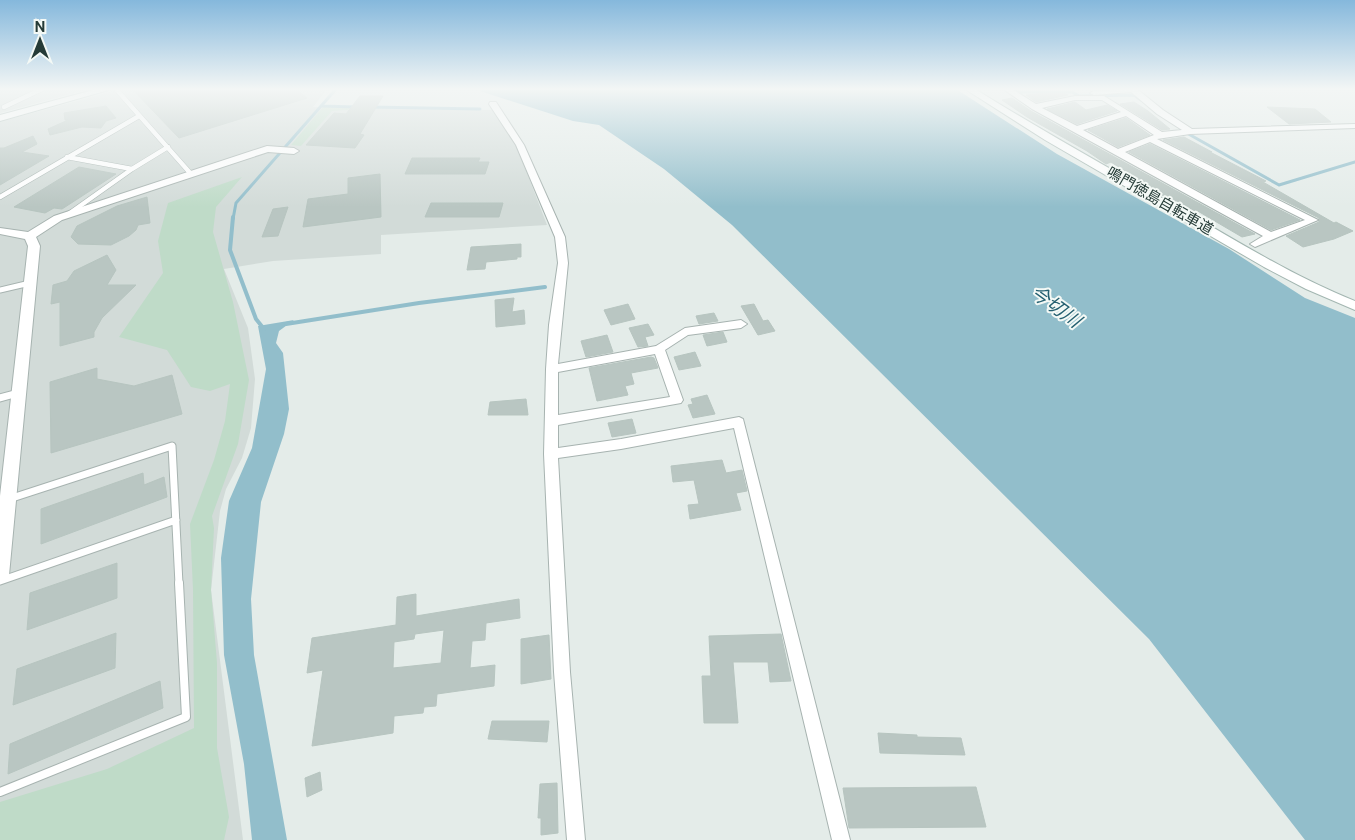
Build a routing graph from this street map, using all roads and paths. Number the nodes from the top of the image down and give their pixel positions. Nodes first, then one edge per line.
1 (118, 128) edge
2 (150, 128) edge
3 (509, 128) edge
4 (1033, 128) edge
5 (1145, 128) edge
6 (1184, 128) edge
7 (1295, 128) edge
8 (1077, 129) edge
9 (1190, 132) junction
10 (1156, 137) junction
11 (168, 148) junction
12 (294, 151) dead end
13 (1118, 152) junction
14 (68, 157) junction
15 (132, 169) junction
16 (191, 174) junction
17 (0, 197) edge
18 (67, 215) junction
19 (1324, 217) dead end
20 (1313, 220) junction
21 (0, 231) edge
22 (30, 236) junction
23 (1270, 236) junction
24 (1255, 244) dead end
25 (30, 283) junction
26 (0, 290) edge
27 (1355, 306) edge
28 (741, 324) dead end
29 (659, 349) junction
30 (552, 369) junction
31 (18, 393) junction
32 (0, 398) edge
33 (552, 421) junction
34 (551, 454) junction
35 (8, 500) junction
36 (176, 520) junction
37 (0, 575) edge
38 (0, 580) edge
39 (0, 792) edge
40 (576, 840) edge
41 (840, 840) edge

1 - 14 lane
2 - 11 lane
3 - 30 street
4 - 27 street, 鳴門徳島自転車道
5 - 10 street
6 - 9 street
7 - 9 street
8 - 13 street
9 - 10 street
10 - 13 street
10 - 20 street
11 - 15 lane
11 - 16 lane
12 - 16 street
13 - 23 street
14 - 15 lane
14 - 17 lane
15 - 18 lane
16 - 18 street
18 - 22 street
19 - 20 street
20 - 23 street
21 - 22 street
22 - 25 street
23 - 24 street
25 - 26 lane
25 - 31 street
28 - 29 street
29 - 30 street
29 - 33 street
30 - 33 street
31 - 32 lane
31 - 35 street
33 - 34 street
34 - 40 street
34 - 41 street
35 - 36 lane
35 - 37 street
36 - 38 lane
36 - 39 lane

